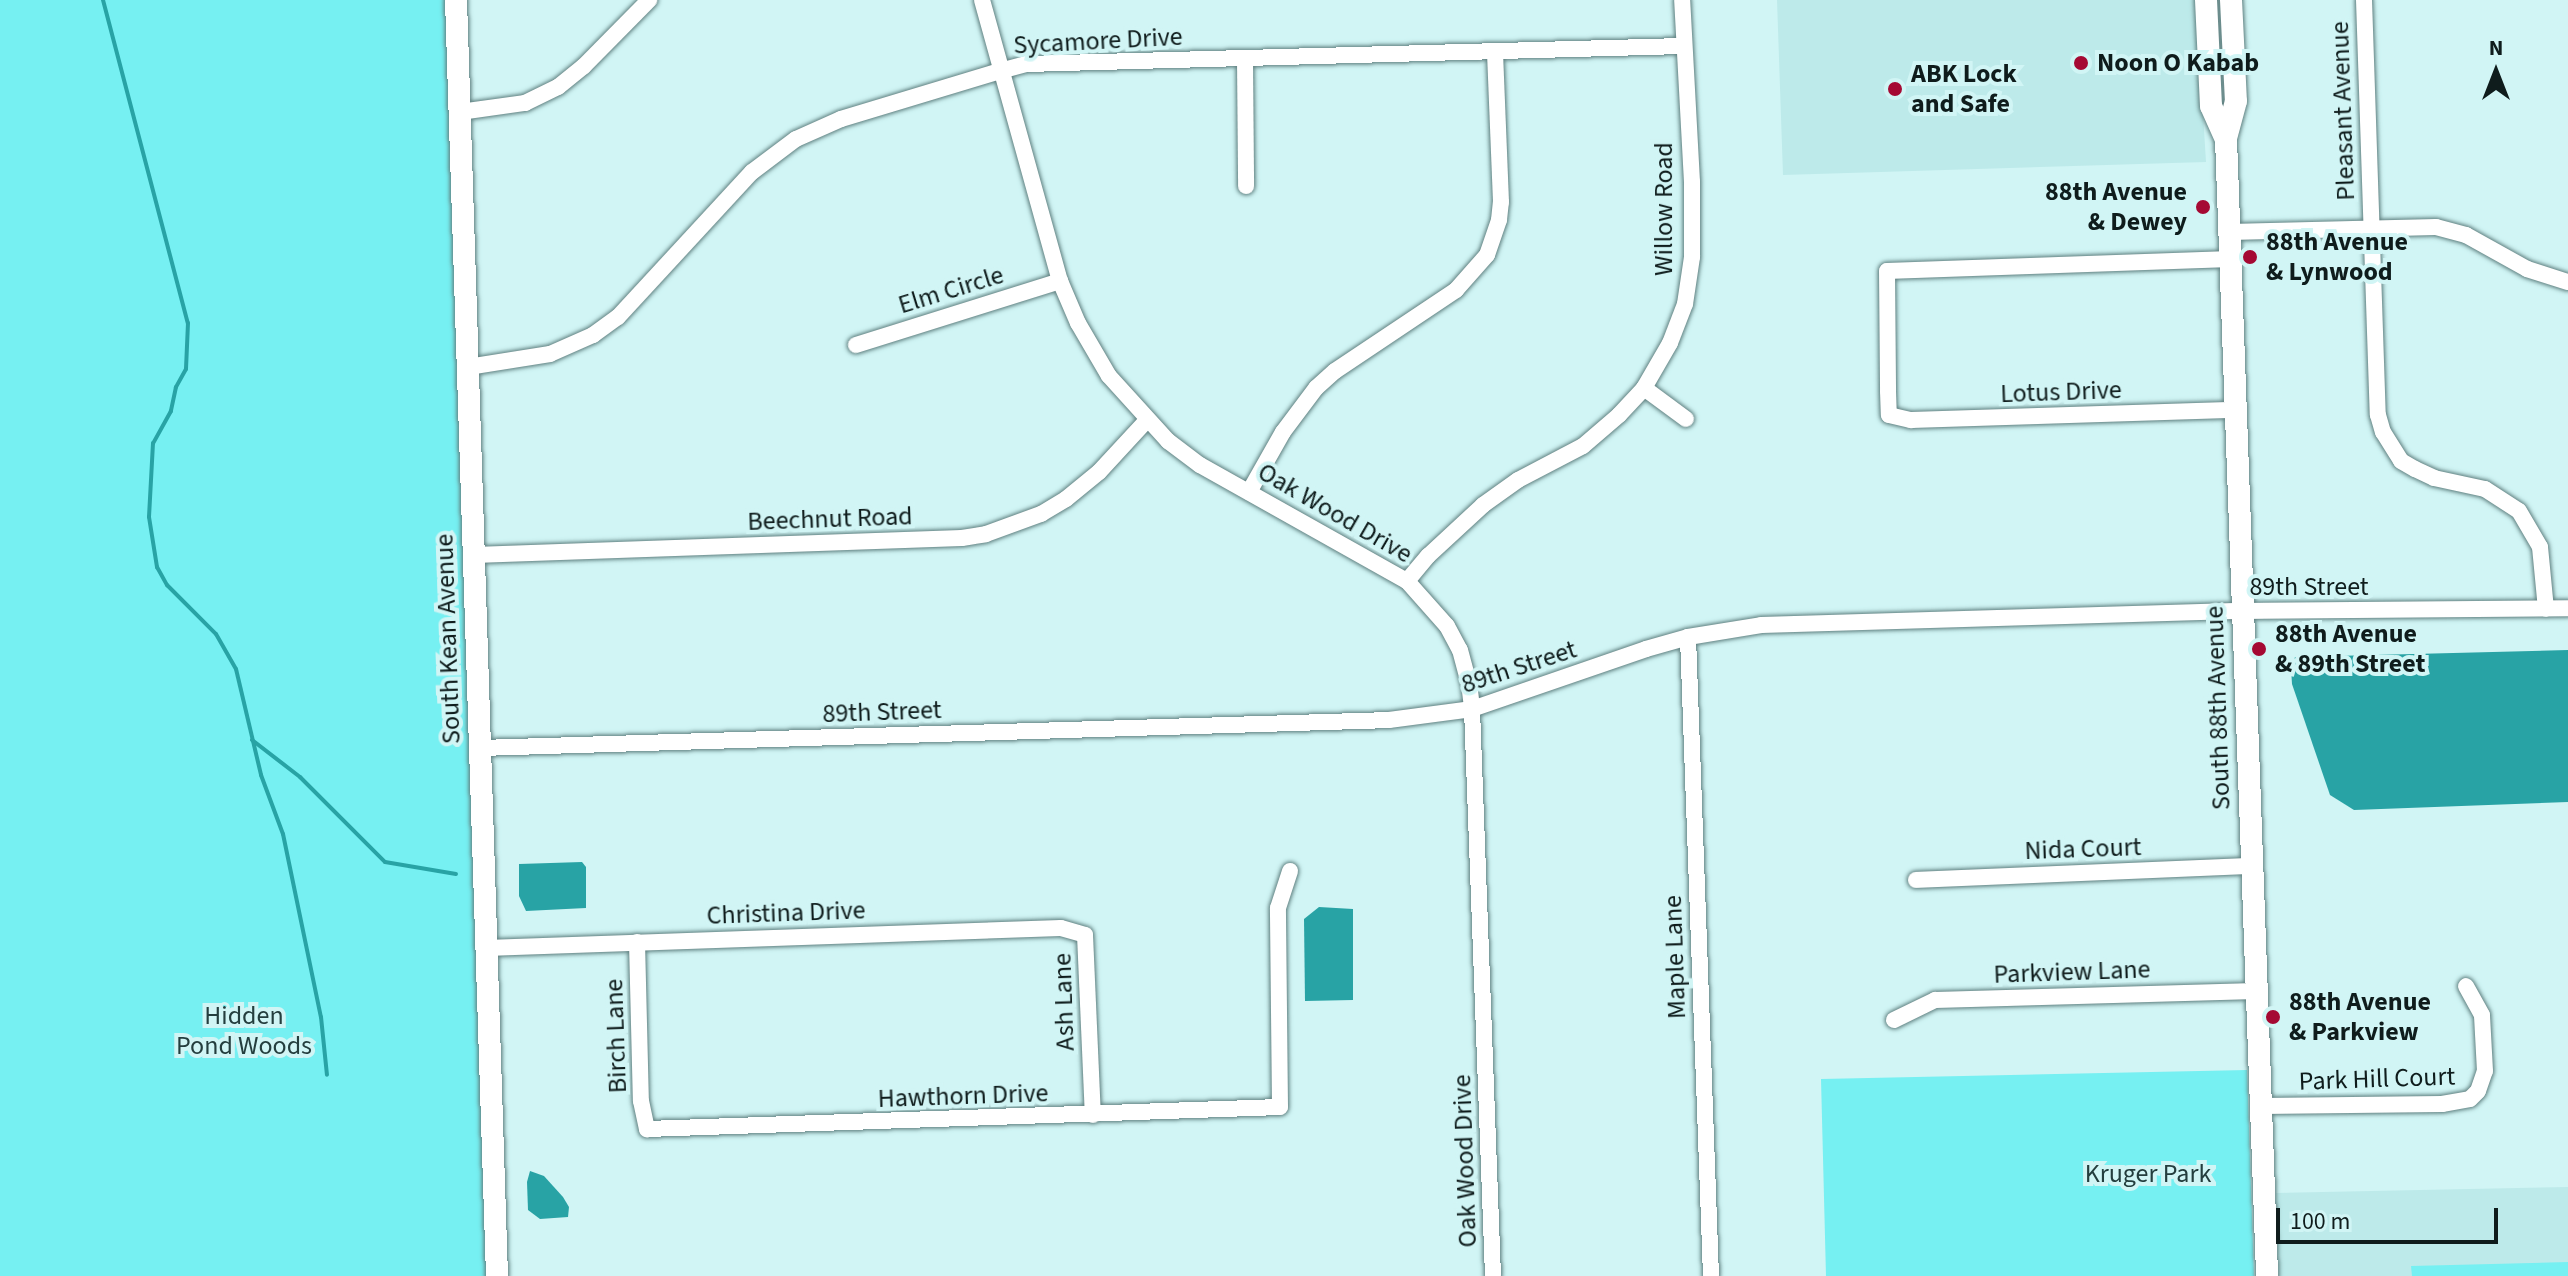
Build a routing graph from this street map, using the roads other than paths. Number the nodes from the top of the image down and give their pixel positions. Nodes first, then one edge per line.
1 (456, 0) edge
2 (649, 0) edge
3 (982, 0) edge
4 (1682, 0) edge
5 (2206, 0) edge
6 (2231, 0) edge
7 (2364, 0) edge
8 (1684, 46) junction
9 (1495, 52) junction
10 (1245, 60) junction
11 (1000, 71) junction
12 (460, 112) junction
13 (2226, 139) junction
14 (1246, 186) dead end
15 (2371, 227) junction
16 (2229, 232) junction
17 (2230, 259) junction
18 (1060, 281) junction
19 (2568, 282) edge
20 (856, 345) dead end
21 (468, 367) junction
22 (1644, 388) junction
23 (2236, 410) junction
24 (1686, 419) dead end
25 (1147, 420) junction
26 (1249, 492) junction
27 (474, 555) junction
28 (1407, 581) junction
29 (2568, 608) edge
30 (2546, 609) junction
31 (2243, 611) junction
32 (1688, 637) junction
33 (1472, 709) junction
34 (480, 748) junction
35 (2252, 866) junction
36 (1290, 871) dead end
37 (1916, 880) dead end
38 (1085, 935) joint
39 (637, 942) junction
40 (486, 948) junction
41 (2466, 986) dead end
42 (2256, 991) junction
43 (1894, 1020) dead end
44 (2261, 1106) junction
45 (1093, 1115) junction
46 (647, 1129) joint
47 (497, 1276) edge
48 (1493, 1276) edge
49 (1711, 1276) edge
50 (2267, 1276) edge

1 - 12 street, South Kean Avenue
2 - 12 street
3 - 11 street, Oak Wood Drive
4 - 8 street, Willow Road
5 - 13 street, South 88th Avenue
6 - 13 street, South 88th Avenue
7 - 15 street, Pleasant Avenue
8 - 9 street, Sycamore Drive
8 - 22 street, Willow Road
9 - 10 street, Sycamore Drive
9 - 26 street
10 - 11 street, Sycamore Drive
10 - 14 street
11 - 18 street, Oak Wood Drive
11 - 21 street, Sycamore Drive
12 - 21 street, South Kean Avenue
13 - 16 street, South 88th Avenue
15 - 16 street
15 - 19 street
15 - 30 street, Pleasant Avenue
16 - 17 street, South 88th Avenue
17 - 23 street, South 88th Avenue
17 - 23 street, Lotus Drive
18 - 20 street, Elm Circle
18 - 25 street, Oak Wood Drive
21 - 27 street, South Kean Avenue
22 - 24 street
22 - 28 street, Willow Road
23 - 31 street, South 88th Avenue
25 - 26 street, Oak Wood Drive
25 - 27 street, Beechnut Road
26 - 28 street, Oak Wood Drive
27 - 34 street, South Kean Avenue
28 - 33 street, Oak Wood Drive
29 - 30 street, 89th Street
30 - 31 street, 89th Street
31 - 32 street, 89th Street
31 - 35 street, South 88th Avenue
32 - 33 street, 89th Street
32 - 49 street, Maple Lane
33 - 34 street, 89th Street
33 - 48 street, Oak Wood Drive
34 - 40 street, South Kean Avenue
35 - 37 street, Nida Court
35 - 42 street, South 88th Avenue
36 - 45 street, Hawthorn Drive
38 - 39 street, Christina Drive
38 - 45 street, Ash Lane
39 - 40 street, Christina Drive
39 - 46 street, Birch Lane
40 - 47 street, South Kean Avenue
41 - 44 street, Park Hill Court
42 - 43 street, Parkview Lane
42 - 44 street, South 88th Avenue
44 - 50 street, South 88th Avenue
45 - 46 street, Hawthorn Drive

